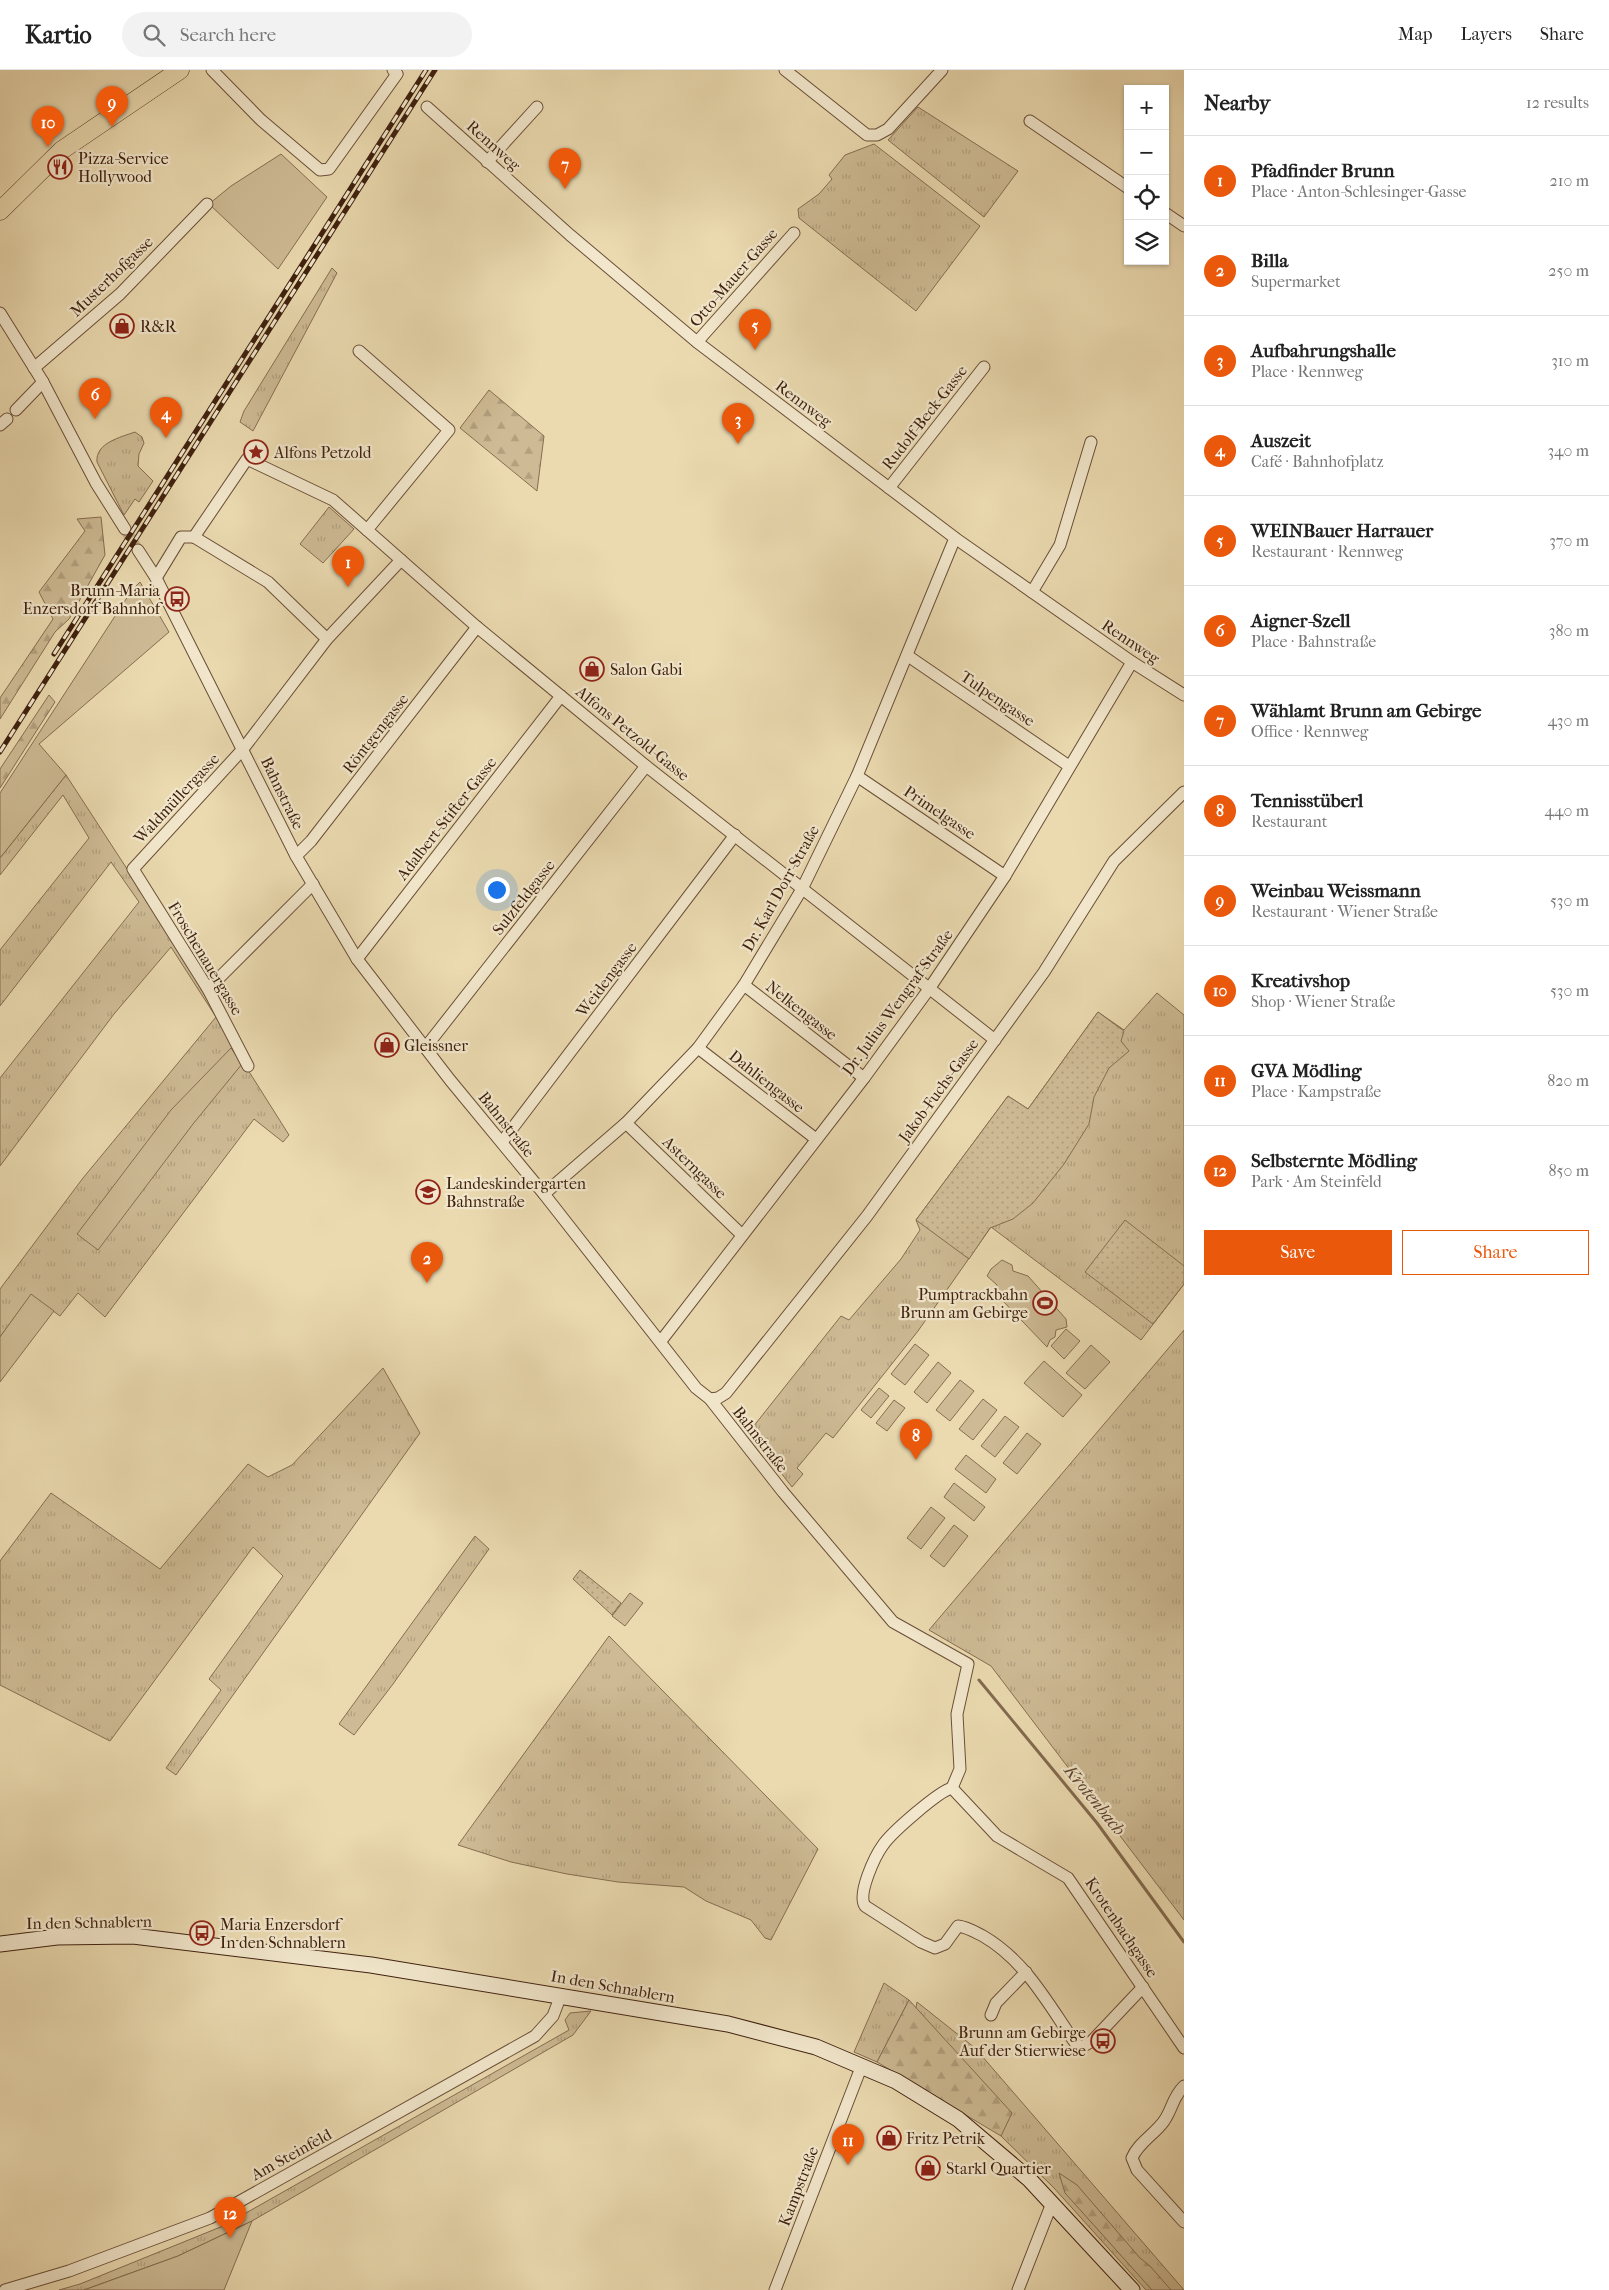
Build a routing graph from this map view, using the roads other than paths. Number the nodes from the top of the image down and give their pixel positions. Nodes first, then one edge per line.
1 (164, 70) edge
2 (180, 70) edge
3 (212, 70) edge
4 (785, 70) edge
5 (942, 70) edge
6 (395, 72) edge
7 (156, 88) junction
8 (427, 107) dead end
9 (537, 107) dead end
10 (1030, 121) dead end
11 (487, 162) junction
12 (1124, 185) edge
13 (207, 204) dead end
14 (0, 211) edge
15 (1169, 216) edge
16 (1184, 226) edge
17 (794, 233) dead end
18 (0, 313) edge
19 (697, 342) junction
20 (359, 351) dead end
21 (984, 367) dead end
22 (34, 368) junction
23 (43, 382) junction
24 (16, 410) dead end
25 (1091, 442) dead end
26 (889, 488) junction
27 (125, 529) tunnel mouth
28 (366, 530) junction
29 (194, 537) junction
30 (955, 538) junction
31 (138, 550) tunnel mouth
32 (401, 560) junction
33 (156, 578) junction
34 (1032, 592) junction
35 (477, 628) junction
36 (327, 640) junction
37 (908, 656) junction
38 (1132, 662) junction
39 (1184, 695) edge
40 (561, 696) junction
41 (243, 749) junction
42 (646, 766) junction
43 (1069, 766) junction
44 (857, 776) junction
45 (1184, 792) edge
46 (735, 835) junction
47 (296, 856) junction
48 (133, 869) joint
49 (1005, 876) junction
50 (313, 884) junction
51 (802, 889) junction
52 (357, 959) junction
53 (744, 985) junction
54 (208, 989) junction
55 (929, 989) junction
56 (995, 1040) junction
57 (425, 1048) junction
58 (698, 1048) junction
59 (248, 1066) dead end
60 (864, 1078) junction
61 (626, 1123) junction
62 (816, 1139) junction
63 (502, 1142) junction
64 (544, 1194) junction
65 (742, 1236) junction
66 (661, 1342) junction
67 (710, 1399) junction
68 (952, 1788) junction
69 (0, 1944) edge
70 (1026, 1972) junction
71 (1143, 1987) junction
72 (561, 1995) junction
73 (991, 2015) dead end
74 (1184, 2048) edge
75 (862, 2065) junction
76 (1184, 2086) edge
77 (1052, 2203) junction
78 (1184, 2222) edge
79 (5, 2290) edge
80 (776, 2290) edge
81 (1018, 2290) edge
82 (1132, 2290) edge

1 - 7 main road
2 - 7 main road
3 - 6 street
4 - 5 street
7 - 14 main road
8 - 11 street, Rennweg
9 - 11 street
10 - 12 street
11 - 19 street, Rennweg
13 - 22 street, Musterhofgasse
15 - 16 street
17 - 19 street, Otto-Mauer-Gasse
18 - 22 street
19 - 26 street, Rennweg
20 - 28 street
21 - 26 street, Rudolf-Beck-Gasse
22 - 23 street
23 - 24 street
23 - 27 street
25 - 34 street
26 - 30 street, Rennweg
28 - 29 street, Alfons Petzold-Gasse
28 - 32 street, Alfons Petzold-Gasse
29 - 33 street
29 - 36 street
30 - 34 street, Rennweg
30 - 37 street, Dr. Karl Dorr-Straße
31 - 33 street, Bahnstraße
32 - 35 street, Alfons Petzold-Gasse
32 - 36 street, Waldmüllergasse
33 - 41 street, Bahnstraße
34 - 38 street, Rennweg
35 - 40 street, Alfons Petzold-Gasse
35 - 47 street, Röntgengasse
36 - 41 street, Waldmüllergasse
37 - 43 street, Tulpengasse
37 - 44 street, Dr. Karl Dorr-Straße
38 - 39 street, Rennweg
38 - 43 street, Dr. Julius Wengraf-Straße
40 - 42 street, Alfons Petzold-Gasse
40 - 52 street, Adalbert-Stifter-Gasse
41 - 47 street, Bahnstraße
41 - 48 street, Waldmüllergasse
42 - 46 street, Alfons Petzold-Gasse
42 - 57 street, Sulzfeldgasse
43 - 49 street, Dr. Julius Wengraf-Straße
44 - 49 street, Primelgasse
44 - 51 street, Dr. Karl Dorr-Straße
45 - 56 street, Jakob-Fuchs-Gasse
46 - 51 street, Alfons Petzold-Gasse
46 - 63 street, Weidengasse
47 - 50 street, Bahnstraße
48 - 54 street, Froschenauergasse
49 - 55 street, Dr. Julius Wengraf-Straße
50 - 52 street, Bahnstraße
50 - 54 street
51 - 53 street, Dr. Karl Dorr-Straße
51 - 55 street, Alfons Petzold-Gasse
52 - 57 street, Bahnstraße
53 - 58 street, Dr. Karl Dorr-Straße
53 - 60 street, Nelkengasse
54 - 59 street, Froschenauergasse
55 - 56 street, Alfons Petzold-Gasse
55 - 60 street, Dr. Julius Wengraf-Straße
56 - 67 street, Jakob-Fuchs-Gasse
57 - 63 street, Bahnstraße
58 - 61 street, Dr. Karl Dorr-Straße
58 - 62 street, Dahliengasse
60 - 62 street, Dr. Julius Wengraf-Straße
61 - 64 street, Dr. Karl Dorr-Straße
61 - 65 street, Asterngasse
62 - 65 street, Dr. Julius Wengraf-Straße
63 - 64 street, Bahnstraße
64 - 66 street, Bahnstraße
65 - 66 street, Dr. Julius Wengraf-Straße
66 - 67 street, Bahnstraße
67 - 68 street, Bahnstraße
68 - 70 street
68 - 71 street, Krotenbachgasse
69 - 72 street, In den Schnablern
70 - 71 street
70 - 73 street
71 - 74 street, Krotenbachgasse
72 - 75 street, In den Schnablern
72 - 79 street, Am Steinfeld
75 - 77 street, In den Schnablern
75 - 80 street, Kampstraße
76 - 78 street
77 - 81 street
77 - 82 street, In den Schnablern

